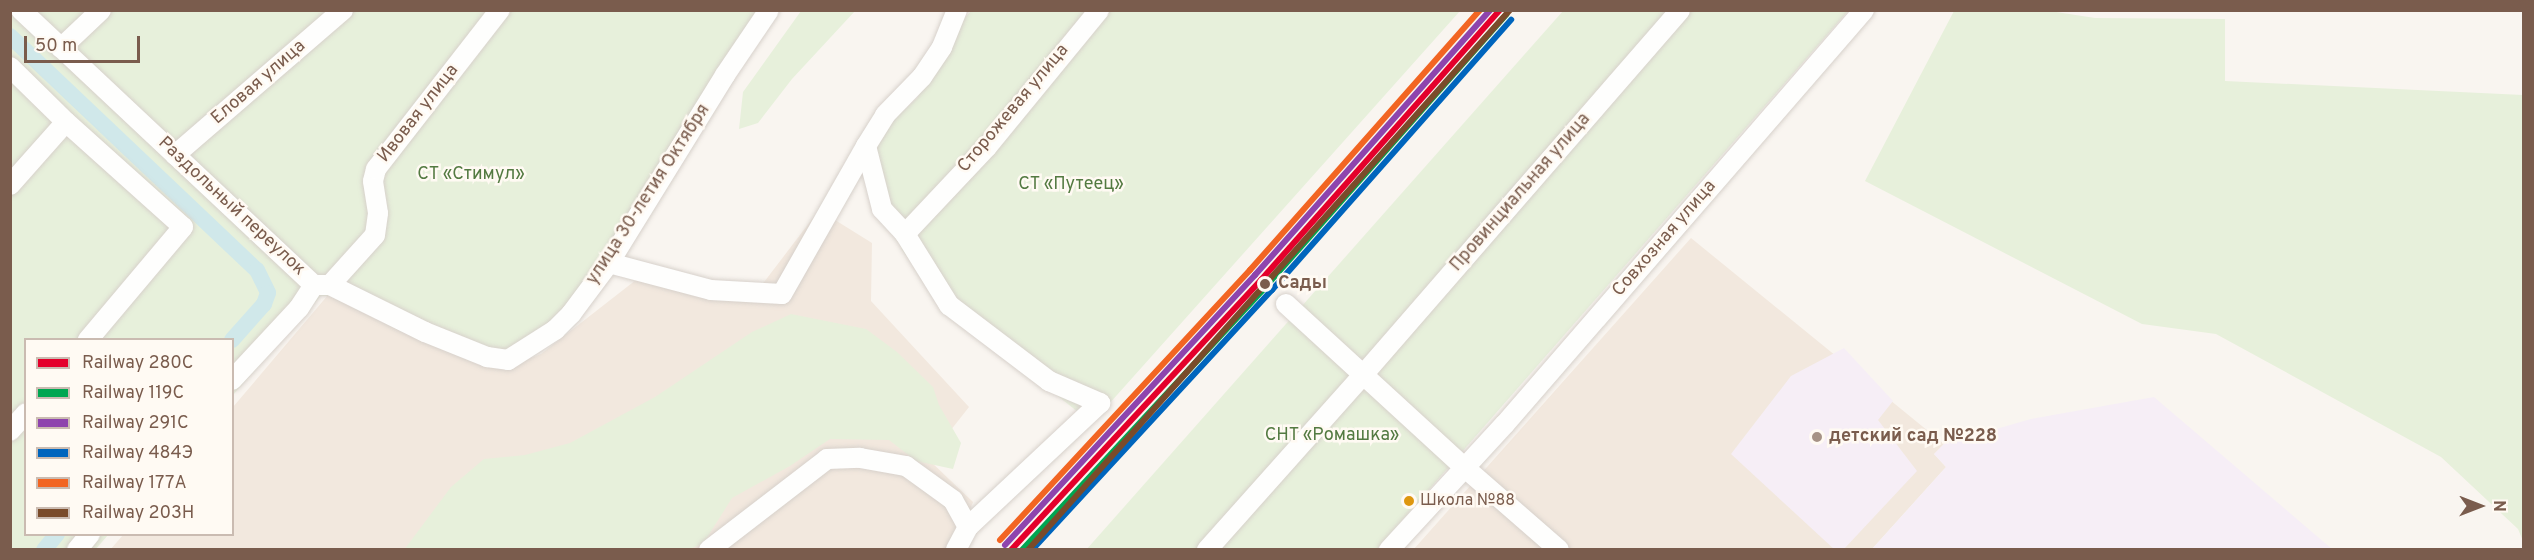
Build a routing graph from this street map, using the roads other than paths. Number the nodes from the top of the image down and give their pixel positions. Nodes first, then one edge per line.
1 (21, 10) edge
2 (101, 10) edge
3 (343, 10) edge
4 (500, 10) edge
5 (769, 10) edge
6 (957, 10) edge
7 (1099, 10) edge
8 (1680, 10) edge
9 (1864, 10) edge
10 (61, 48) junction
11 (10, 67) edge
12 (66, 122) junction
13 (866, 146) junction
14 (175, 155) junction
15 (10, 184) edge
16 (905, 234) junction
17 (609, 263) junction
18 (322, 285) junction
19 (1286, 304) dead end
20 (89, 338) edge
21 (508, 360) joint
22 (1363, 375) junction
23 (234, 378) edge
24 (24, 415) edge
25 (10, 431) edge
26 (1464, 467) junction
27 (968, 526) junction
28 (88, 536) edge
29 (77, 549) edge
30 (709, 549) edge
31 (956, 549) edge
32 (1207, 549) edge
33 (1389, 549) edge
34 (1559, 549) edge

1 - 10 street, Раздольный переулок
2 - 10 street
3 - 14 street, Еловая улица
4 - 18 street, Ивовая улица
5 - 17 street, улица 30-летия Октября
6 - 13 street
7 - 16 street, Сторожевая улица
8 - 22 street, Провинциальная улица
9 - 26 street, Совхозная улица
10 - 14 street, Раздольный переулок
11 - 12 street
12 - 15 street
12 - 20 street
13 - 16 street
13 - 17 street
14 - 18 street, Раздольный переулок
16 - 27 street
17 - 21 street, улица 30-летия Октября
18 - 21 street, Раздольный переулок
18 - 23 street, Ивовая улица
19 - 22 street
22 - 26 street
22 - 32 street, Провинциальная улица
24 - 25 street
26 - 33 street, Совхозная улица
26 - 34 street
27 - 30 street
27 - 31 street
28 - 29 street

